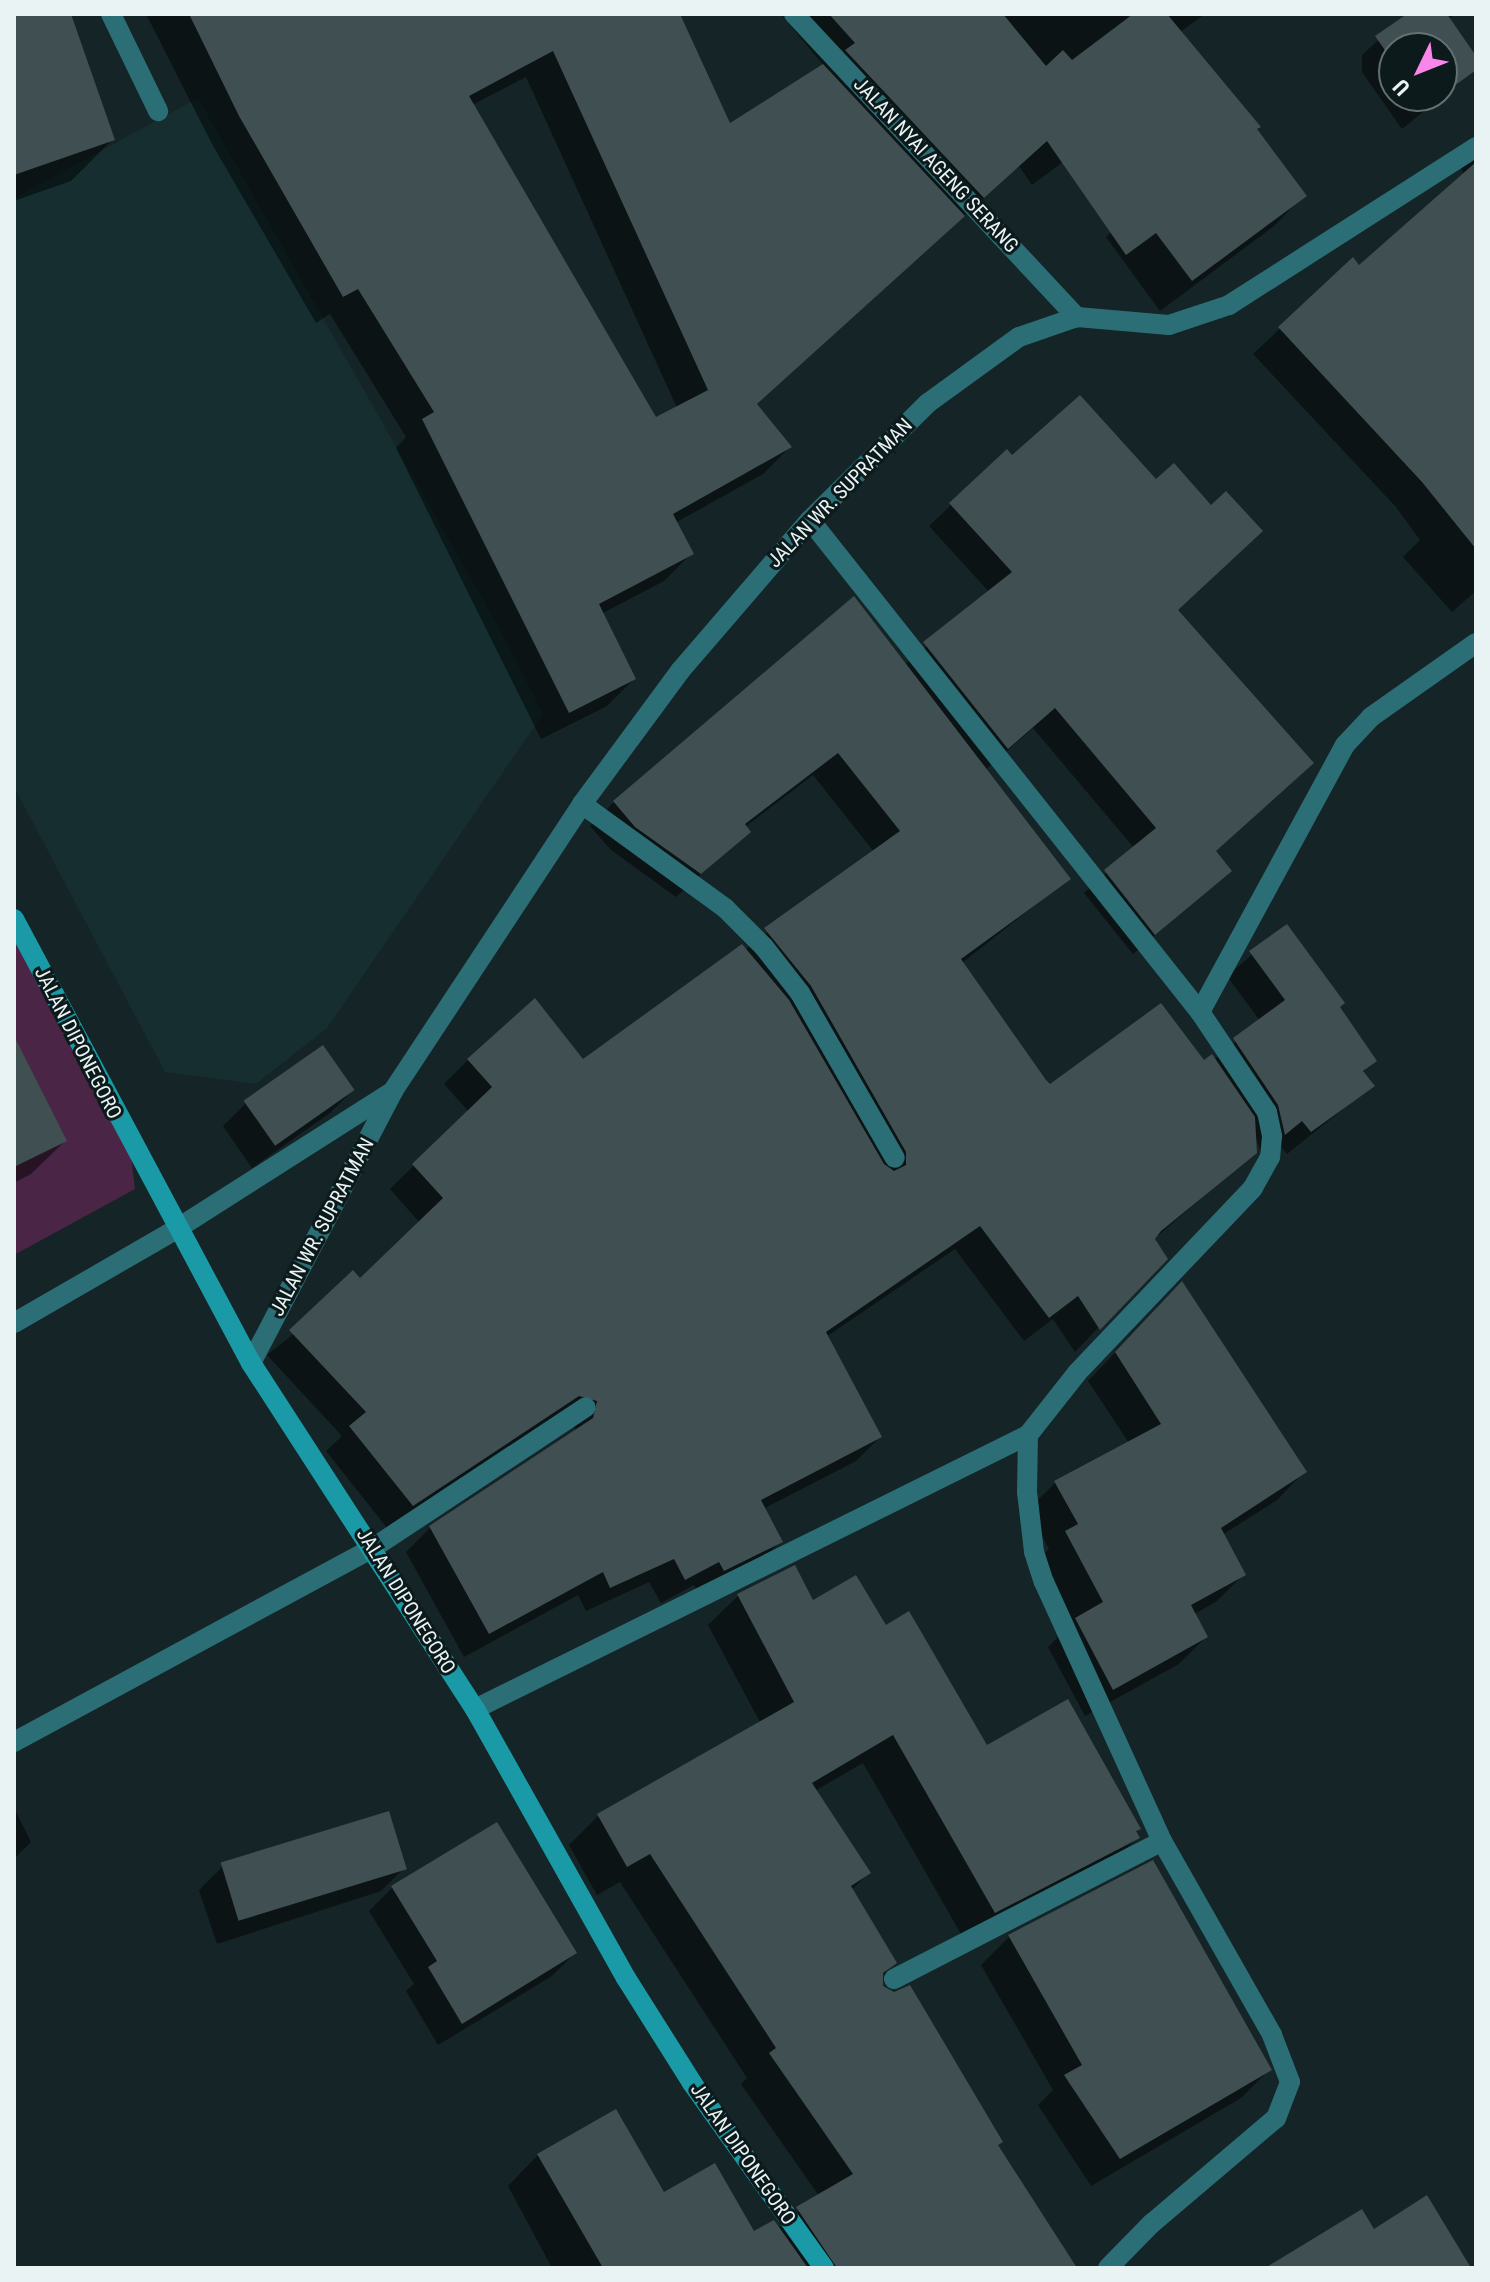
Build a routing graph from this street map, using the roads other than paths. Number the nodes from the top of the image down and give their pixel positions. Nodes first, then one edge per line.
1 (111, 14) edge
2 (794, 14) edge
3 (158, 111) dead end
4 (1476, 147) edge
5 (1077, 317) junction
6 (810, 520) junction
7 (1476, 643) edge
8 (582, 804) junction
9 (14, 919) edge
10 (1200, 1012) junction
11 (393, 1091) junction
12 (895, 1158) dead end
13 (175, 1230) junction
14 (14, 1323) edge
15 (251, 1363) junction
16 (586, 1407) dead end
17 (1028, 1435) junction
18 (373, 1548) junction
19 (475, 1709) junction
20 (14, 1742) edge
21 (1162, 1841) junction
22 (894, 1979) dead end
23 (824, 2268) edge
24 (1108, 2268) edge

1 - 3 street
2 - 5 street, JALAN NYAI AGENG SERANG
4 - 5 street, JALAN WR. SUPRATMAN
5 - 6 street, JALAN WR. SUPRATMAN
6 - 8 street, JALAN WR. SUPRATMAN
6 - 10 street
7 - 10 street
8 - 11 street, JALAN WR. SUPRATMAN
8 - 12 street
9 - 13 main road, JALAN DIPONEGORO
10 - 17 street
11 - 13 street, JALAN WR. SUPRATMAN
11 - 15 street, JALAN WR. SUPRATMAN
13 - 14 street, JALAN WR. SUPRATMAN
13 - 15 main road, JALAN DIPONEGORO
15 - 18 main road, JALAN DIPONEGORO
16 - 18 street
17 - 19 street
17 - 21 street
18 - 19 main road, JALAN DIPONEGORO
18 - 20 street
19 - 23 main road, JALAN DIPONEGORO
21 - 22 street
21 - 24 street

